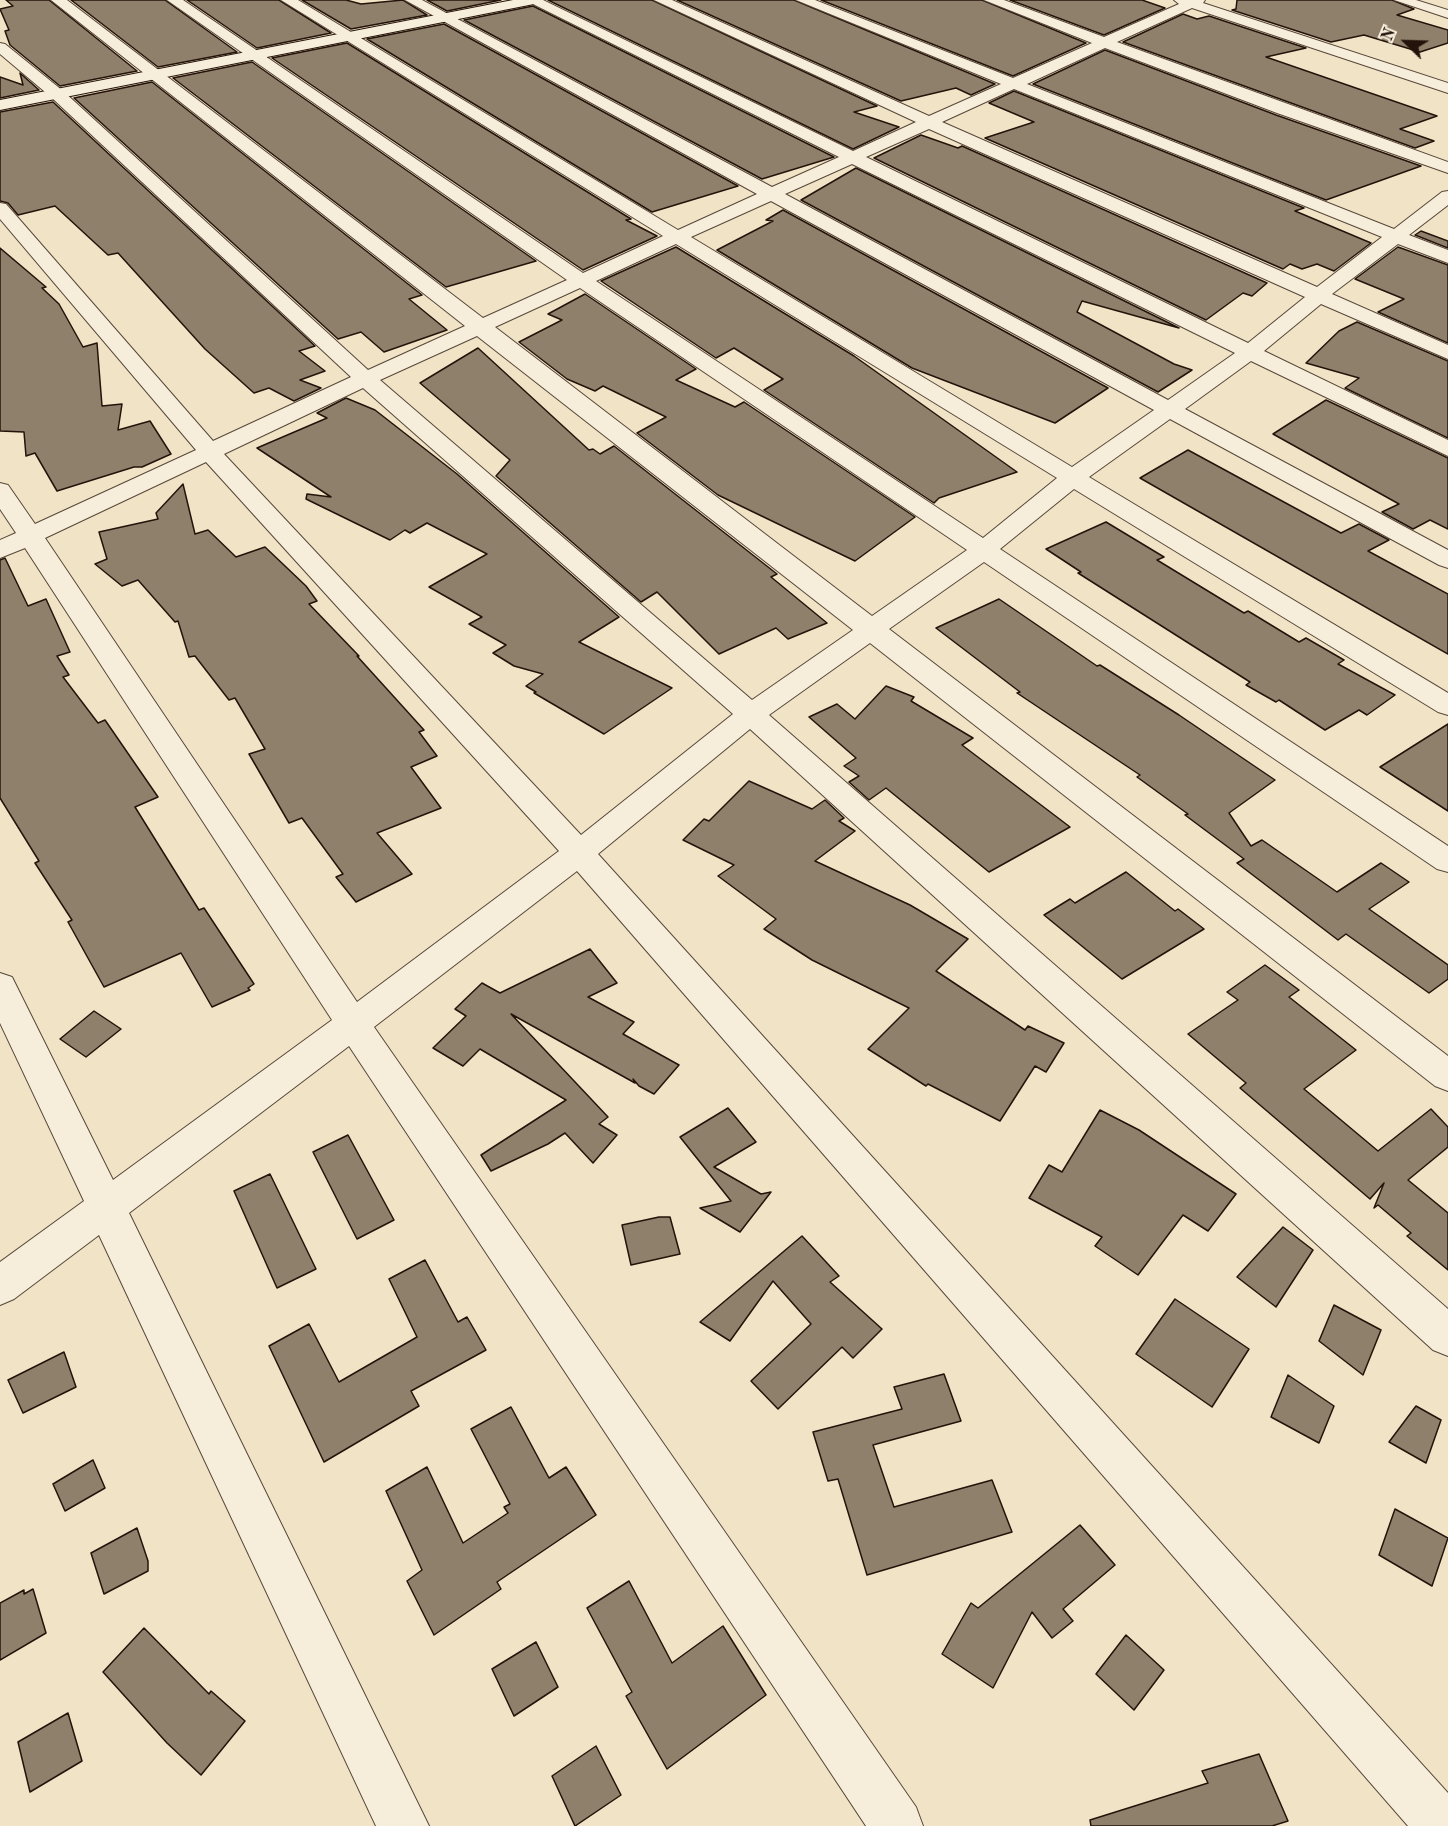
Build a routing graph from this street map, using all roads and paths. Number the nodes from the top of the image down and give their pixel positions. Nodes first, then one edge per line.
1 (58, 0) edge
2 (174, 0) edge
3 (288, 0) edge
4 (412, 0) edge
5 (533, 0) edge
6 (661, 0) edge
7 (802, 0) edge
8 (991, 0) edge
9 (1401, 0) edge
10 (1190, 1) edge
11 (1448, 14) edge
12 (444, 17) junction
13 (347, 36) junction
14 (1104, 42) junction
15 (0, 47) edge
16 (256, 54) junction
17 (154, 74) junction
18 (1012, 85) junction
19 (1448, 88) edge
20 (57, 94) junction
21 (0, 105) edge
22 (930, 123) junction
23 (851, 158) junction
24 (1448, 168) edge
25 (770, 194) junction
26 (1448, 196) edge
27 (0, 208) edge
28 (1394, 236) junction
29 (677, 237) junction
30 (1448, 257) edge
31 (581, 280) junction
32 (1319, 295) junction
33 (480, 326) junction
34 (1250, 352) junction
35 (1448, 352) edge
36 (365, 379) junction
37 (1167, 409) junction
38 (1448, 449) edge
39 (210, 452) junction
40 (1072, 478) junction
41 (0, 490) edge
42 (16, 542) edge
43 (985, 549) junction
44 (1448, 560) edge
45 (872, 631) junction
46 (1448, 706) edge
47 (751, 714) junction
48 (579, 853) junction
49 (1448, 861) edge
50 (0, 986) edge
51 (353, 1024) junction
52 (1448, 1076) edge
53 (106, 1209) junction
54 (0, 1286) edge
55 (1448, 1336) edge
56 (403, 1826) edge
57 (897, 1826) edge
58 (1443, 1826) edge

1 - 17 street
2 - 16 street
3 - 13 street
4 - 12 street
5 - 12 street
5 - 23 street
6 - 22 street
7 - 18 street
8 - 14 street
9 - 11 street
10 - 14 street
10 - 19 street
12 - 13 street
12 - 25 street
13 - 16 street
13 - 29 street
14 - 18 street
14 - 24 street
15 - 20 street
16 - 17 street
16 - 31 street
17 - 20 street
17 - 33 street
18 - 22 street
18 - 28 street
20 - 21 street
20 - 36 street
22 - 23 street
22 - 32 street
23 - 25 street
23 - 34 street
25 - 29 street
25 - 37 street
26 - 28 street
27 - 39 street
28 - 30 street
28 - 32 street
29 - 31 street
29 - 40 street
31 - 33 street
31 - 43 street
32 - 34 street
32 - 35 street
33 - 36 street
33 - 45 street
34 - 37 street
34 - 38 street
36 - 39 street
36 - 47 street
37 - 40 street
37 - 44 street
39 - 42 street
39 - 48 street
40 - 43 street
40 - 46 street
41 - 42 street
42 - 51 street
43 - 45 street
43 - 49 street
45 - 47 street
45 - 52 street
47 - 48 street
47 - 55 street
48 - 51 street
48 - 58 street
50 - 53 street
51 - 53 street
51 - 57 street
53 - 54 street
53 - 56 street

